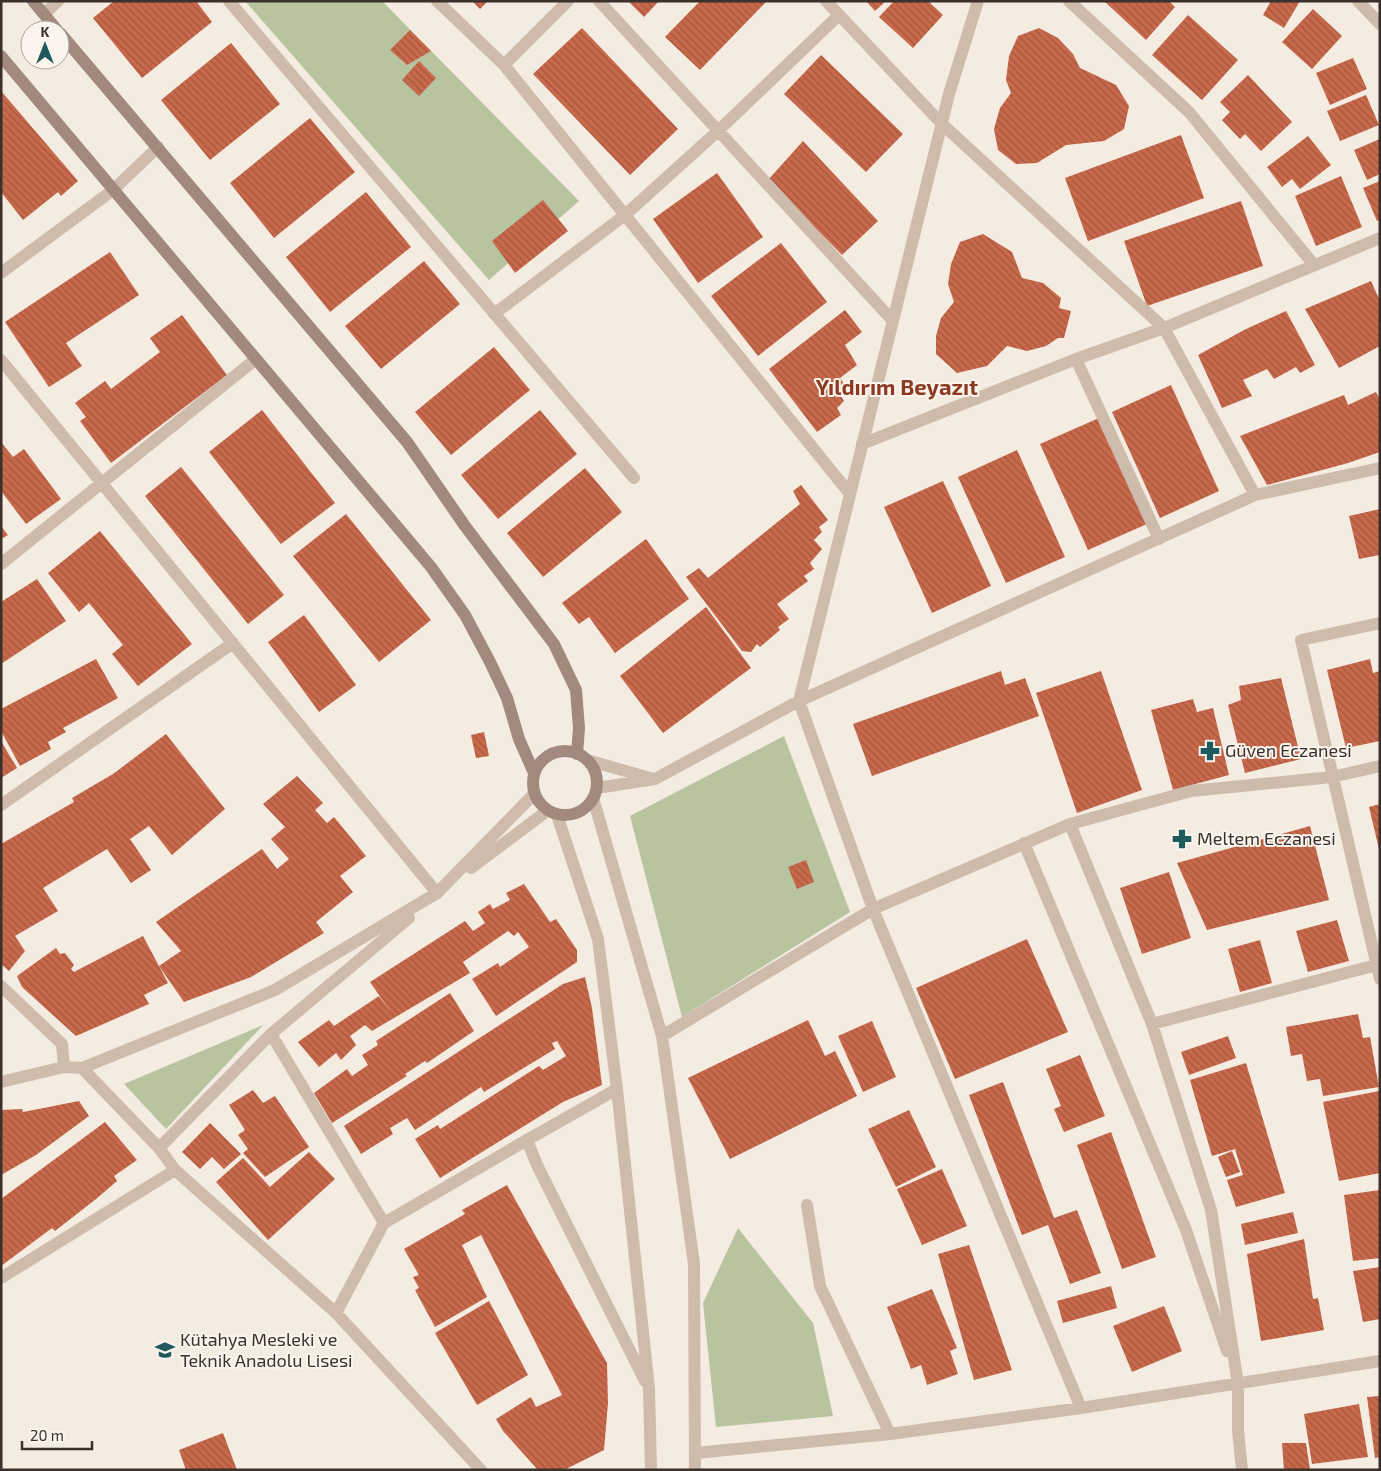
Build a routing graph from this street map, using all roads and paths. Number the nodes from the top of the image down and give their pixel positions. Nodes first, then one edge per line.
1 (33, 1) edge
2 (58, 1) edge
3 (229, 1) edge
4 (438, 1) edge
5 (568, 1) edge
6 (599, 1) edge
7 (826, 1) edge
8 (978, 1) edge
9 (1069, 1) edge
10 (1358, 1) edge
11 (1371, 1) edge
12 (44, 14) junction
13 (839, 15) junction
14 (49, 20) edge
15 (70, 45) edge
16 (1, 56) edge
17 (504, 66) junction
18 (941, 124) junction
19 (718, 130) junction
20 (158, 147) junction
21 (113, 190) junction
22 (625, 215) junction
23 (1380, 238) edge
24 (1314, 265) junction
25 (1, 273) edge
26 (494, 314) junction
27 (893, 321) junction
28 (1164, 328) junction
29 (256, 359) junction
30 (1, 360) edge
31 (1076, 360) junction
32 (862, 444) junction
33 (1380, 468) edge
34 (634, 478) dead end
35 (102, 484) junction
36 (850, 494) junction
37 (1255, 495) junction
38 (1159, 539) junction
39 (1, 564) edge
40 (1380, 623) edge
41 (233, 643) junction
42 (799, 701) junction
43 (582, 757) junction
44 (1380, 766) edge
45 (534, 773) junction
46 (1332, 777) junction
47 (655, 779) junction
48 (595, 793) junction
49 (534, 794) junction
50 (1, 805) edge
51 (552, 813) junction
52 (1070, 824) junction
53 (1024, 843) junction
54 (437, 893) junction
55 (873, 909) junction
56 (1378, 965) edge
57 (1380, 980) edge
58 (1, 986) edge
59 (1152, 1024) junction
60 (271, 1034) junction
61 (662, 1036) junction
62 (64, 1067) junction
63 (82, 1068) junction
64 (1, 1082) edge
65 (617, 1088) junction
66 (527, 1140) junction
67 (159, 1148) junction
68 (175, 1170) junction
69 (807, 1205) dead end
70 (384, 1223) junction
71 (1, 1278) edge
72 (336, 1313) junction
73 (1380, 1361) edge
74 (1238, 1384) junction
75 (649, 1389) junction
76 (1081, 1408) junction
77 (890, 1434) junction
78 (696, 1454) junction
79 (481, 1470) edge
80 (651, 1470) edge
81 (695, 1470) edge
82 (1242, 1470) edge

1 - 12 street
2 - 12 street
3 - 26 street
4 - 17 street
5 - 17 street
6 - 19 street
7 - 13 street
8 - 18 street
9 - 24 street
10 - 11 street
12 - 14 street
13 - 18 street
13 - 19 street
15 - 20 street
16 - 21 street
17 - 22 street
18 - 27 street
18 - 28 street
19 - 22 street
19 - 27 street
20 - 21 street
20 - 43 street
21 - 25 street
21 - 29 street
22 - 26 street
22 - 36 street
23 - 24 street
24 - 28 street
26 - 34 street
27 - 32 street
28 - 31 street
28 - 37 street
29 - 35 street
29 - 45 street
30 - 35 street
31 - 32 street
31 - 38 street
32 - 36 street
33 - 37 street
35 - 39 street
35 - 41 street
36 - 42 street
37 - 38 street
38 - 42 street
40 - 46 street
41 - 50 street
41 - 54 street
42 - 47 street
42 - 55 street
43 - 45 street
43 - 47 street
43 - 48 street
44 - 46 street
45 - 49 street
46 - 52 street
46 - 56 street
47 - 48 street
48 - 51 street
48 - 61 street
49 - 51 street
49 - 54 street
51 - 54 street
51 - 65 street
52 - 53 street
52 - 59 street
53 - 55 street
53 - 74 street
54 - 60 street
54 - 63 street
55 - 61 street
55 - 76 street
56 - 57 street
56 - 59 street
58 - 62 street
59 - 74 street
60 - 67 street
60 - 70 street
61 - 78 street
62 - 63 street
62 - 64 street
63 - 67 street
65 - 66 street
65 - 75 street
66 - 70 street
66 - 75 street
67 - 68 street
68 - 71 street
68 - 72 street
69 - 77 street
70 - 72 street
72 - 79 street
73 - 74 street
74 - 76 street
74 - 82 street
75 - 80 street
76 - 77 street
77 - 78 street
78 - 81 street

